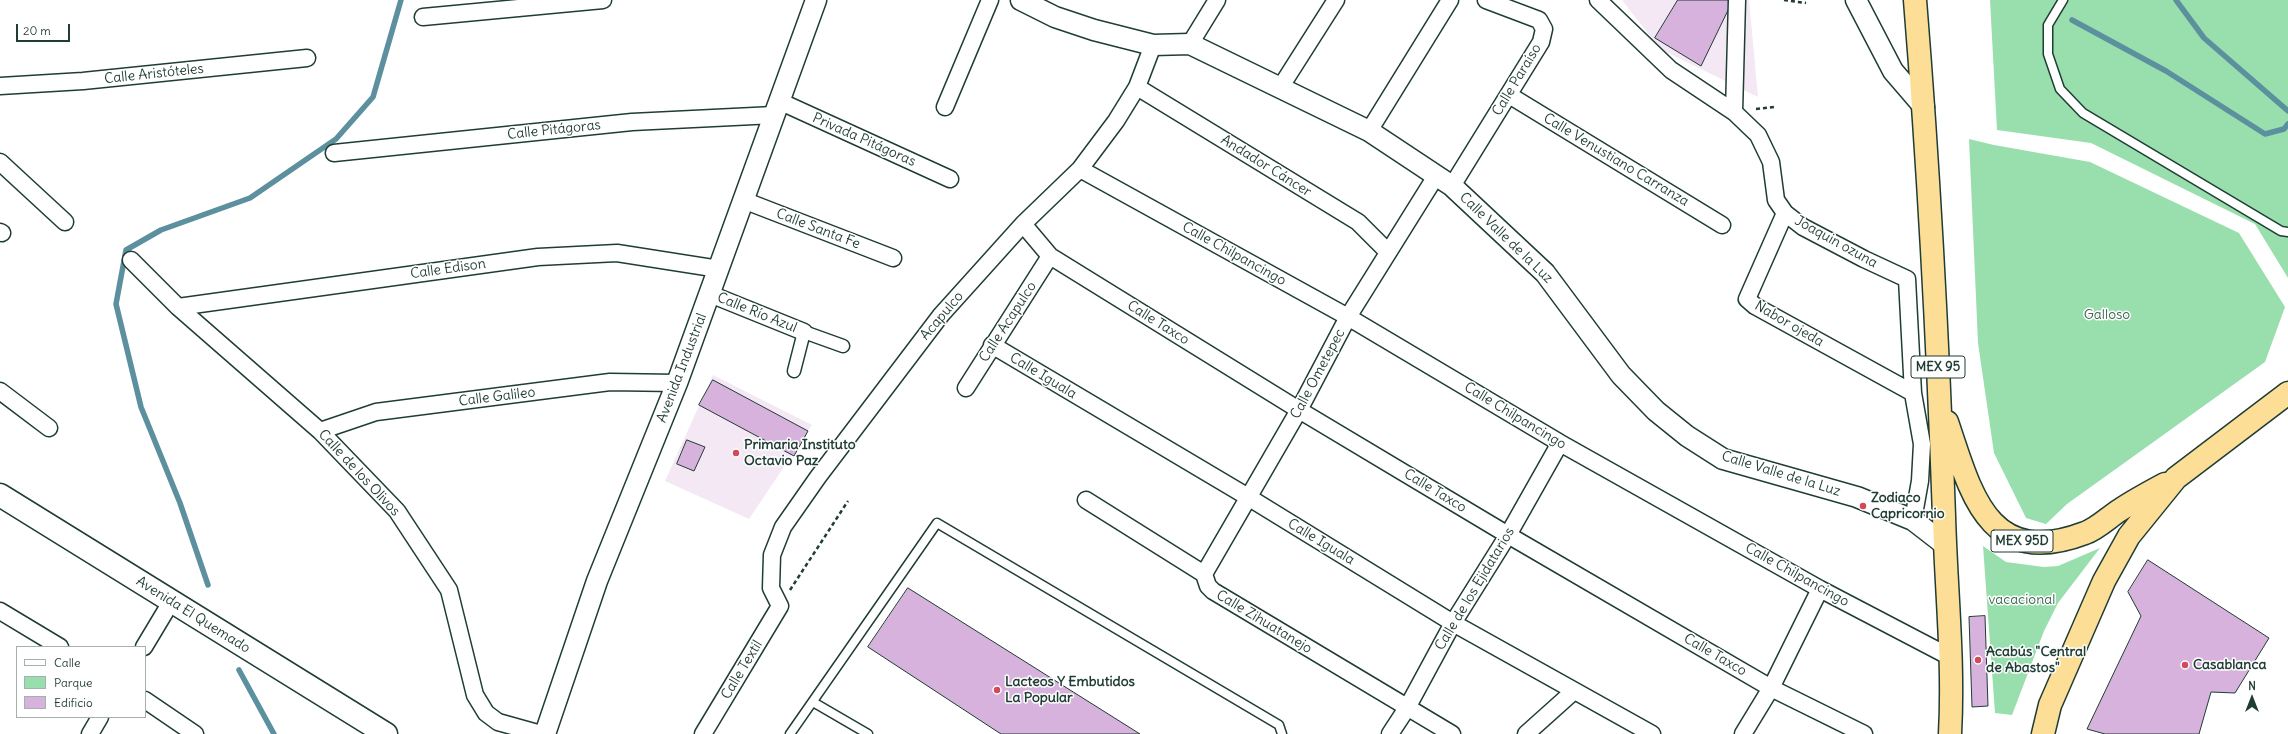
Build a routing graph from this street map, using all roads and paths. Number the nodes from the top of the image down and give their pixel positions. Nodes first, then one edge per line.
1 (603, 0) edge
2 (816, 0) edge
3 (990, 0) edge
4 (1021, 0) edge
5 (1217, 0) edge
6 (1336, 0) edge
7 (1450, 0) edge
8 (1486, 0) edge
9 (1598, 0) edge
10 (1737, 0) edge
11 (1784, 0) edge
12 (1856, 0) edge
13 (1915, 0) edge
14 (2063, 0) edge
15 (1806, 3) dead end
16 (423, 16) dead end
17 (1190, 44) junction
18 (1153, 45) junction
19 (307, 58) dead end
20 (0, 86) edge
21 (1137, 87) junction
22 (1280, 88) junction
23 (1509, 95) junction
24 (945, 107) dead end
25 (1924, 107) junction
26 (776, 108) junction
27 (1734, 112) junction
28 (1369, 131) junction
29 (334, 154) dead end
30 (0, 162) edge
31 (1080, 169) junction
32 (950, 179) dead end
33 (1444, 181) junction
34 (743, 200) junction
35 (1785, 213) junction
36 (65, 222) dead end
37 (1023, 224) junction
38 (1722, 225) dead end
39 (2288, 232) edge
40 (1388, 252) junction
41 (1050, 256) junction
42 (893, 258) dead end
43 (131, 260) dead end
44 (718, 269) junction
45 (710, 294) junction
46 (178, 307) junction
47 (1348, 317) junction
48 (804, 332) junction
49 (992, 345) junction
50 (844, 346) dead end
51 (794, 371) dead end
52 (677, 383) junction
53 (966, 388) dead end
54 (0, 391) edge
55 (1913, 393) junction
56 (2288, 393) edge
57 (1940, 398) junction
58 (1299, 410) junction
59 (49, 428) dead end
60 (320, 431) junction
61 (1560, 443) junction
62 (2176, 478) junction
63 (0, 495) edge
64 (1248, 497) junction
65 (1086, 500) dead end
66 (848, 501) dead end
67 (1912, 520) junction
68 (1508, 534) junction
69 (1944, 544) junction
70 (1204, 574) junction
71 (1820, 589) junction
72 (171, 602) junction
73 (780, 606) junction
74 (0, 611) edge
75 (1453, 622) junction
76 (58, 646) edge
77 (145, 646) edge
78 (1952, 658) junction
79 (1771, 688) junction
80 (1574, 691) junction
81 (146, 701) edge
82 (813, 702) junction
83 (1407, 708) junction
84 (99, 718) edge
85 (90, 734) edge
86 (195, 734) edge
87 (386, 734) edge
88 (541, 734) edge
89 (545, 734) edge
90 (704, 734) edge
91 (790, 734) edge
92 (868, 734) edge
93 (1282, 734) edge
94 (1390, 734) edge
95 (1452, 734) edge
96 (1526, 734) edge
97 (1652, 734) edge
98 (1743, 734) edge
99 (1864, 734) edge
100 (1950, 734) edge
101 (2044, 734) edge

1 - 16 street
2 - 26 street, Avenida Industrial
3 - 24 street
4 - 18 street, Calle Valle de la Luz
5 - 17 street
6 - 22 street
7 - 28 street
8 - 23 street, Calle Paraíso
9 - 27 street, Joaquin ozuna
10 - 27 street
11 - 15 path
12 - 25 street
13 - 25 highway, MEX 95
14 - 39 lane
17 - 18 street, Calle Valle de la Luz
17 - 22 street, Calle Valle de la Luz
18 - 21 street, Acapulco
19 - 20 street, Calle Aristóteles
21 - 31 street, Acapulco
21 - 40 street, Andador Cáncer
22 - 28 street, Calle Valle de la Luz
23 - 33 street, Calle Paraíso
23 - 38 street, Calle Venustiano Carranza
25 - 57 highway, MEX 95
26 - 29 street, Calle Pitágoras
26 - 32 street, Privada Pitágoras
26 - 34 street, Avenida Industrial
27 - 35 street, Joaquin ozuna
28 - 33 street, Calle Valle de la Luz
30 - 36 street
31 - 37 street, Acapulco
31 - 47 street, Calle Chilpancingo
33 - 40 street, Calle Ometepec
33 - 67 street, Calle Valle de la Luz
34 - 42 street, Calle Santa Fe
34 - 44 street, Avenida Industrial
35 - 55 street, Joaquin ozuna
35 - 55 street, Nabor ojeda
37 - 41 street, Calle Taxco
37 - 73 street, Acapulco
40 - 47 street, Calle Ometepec
41 - 49 street, Calle Acapulco
41 - 58 street, Calle Taxco
43 - 46 street, Calle de los Olivos
44 - 45 street, Avenida Industrial
44 - 46 street, Calle Edison
45 - 48 street, Calle Río Azul
45 - 52 street, Avenida Industrial
46 - 60 street, Calle de los Olivos
47 - 58 street, Calle Ometepec
47 - 61 street, Calle Chilpancingo
48 - 50 street
48 - 51 street
49 - 53 street, Calle Acapulco
49 - 64 street, Calle Iguala
52 - 60 street, Calle Galileo
52 - 89 street, Avenida Industrial
54 - 59 street
55 - 67 street
56 - 62 highway
57 - 62 highway, MEX 95D
57 - 69 highway, MEX 95
58 - 64 street, Calle Ometepec
58 - 68 street, Calle Taxco
60 - 88 street, Calle de los Olivos
61 - 68 street, Calle de los Ejidatarios
61 - 71 street, Calle Chilpancingo
62 - 101 highway
63 - 72 main road, Avenida El Quemado
64 - 70 street, Calle Ometepec
64 - 75 street, Calle Iguala
65 - 70 street, Calle Zihuatanejo
66 - 73 path
67 - 69 street, Calle Valle de la Luz
68 - 75 street, Calle de los Ejidatarios
68 - 79 street, Calle Taxco
69 - 78 highway, MEX 95
70 - 83 street, Calle Zihuatanejo
71 - 78 street, Calle Chilpancingo
71 - 79 street
72 - 77 street
72 - 87 main road, Avenida El Quemado
73 - 90 street, Calle Textil
74 - 76 street
75 - 80 street, Calle Iguala
75 - 83 street, Calle de los Ejidatarios
78 - 100 highway, MEX 95
79 - 98 street
79 - 99 street, Calle Taxco
80 - 96 street
80 - 97 street, Calle Iguala
81 - 86 street
82 - 91 lane
82 - 92 lane
82 - 93 lane
83 - 94 street, Calle de los Ejidatarios
83 - 95 street, Calle Zihuatanejo
84 - 85 street

